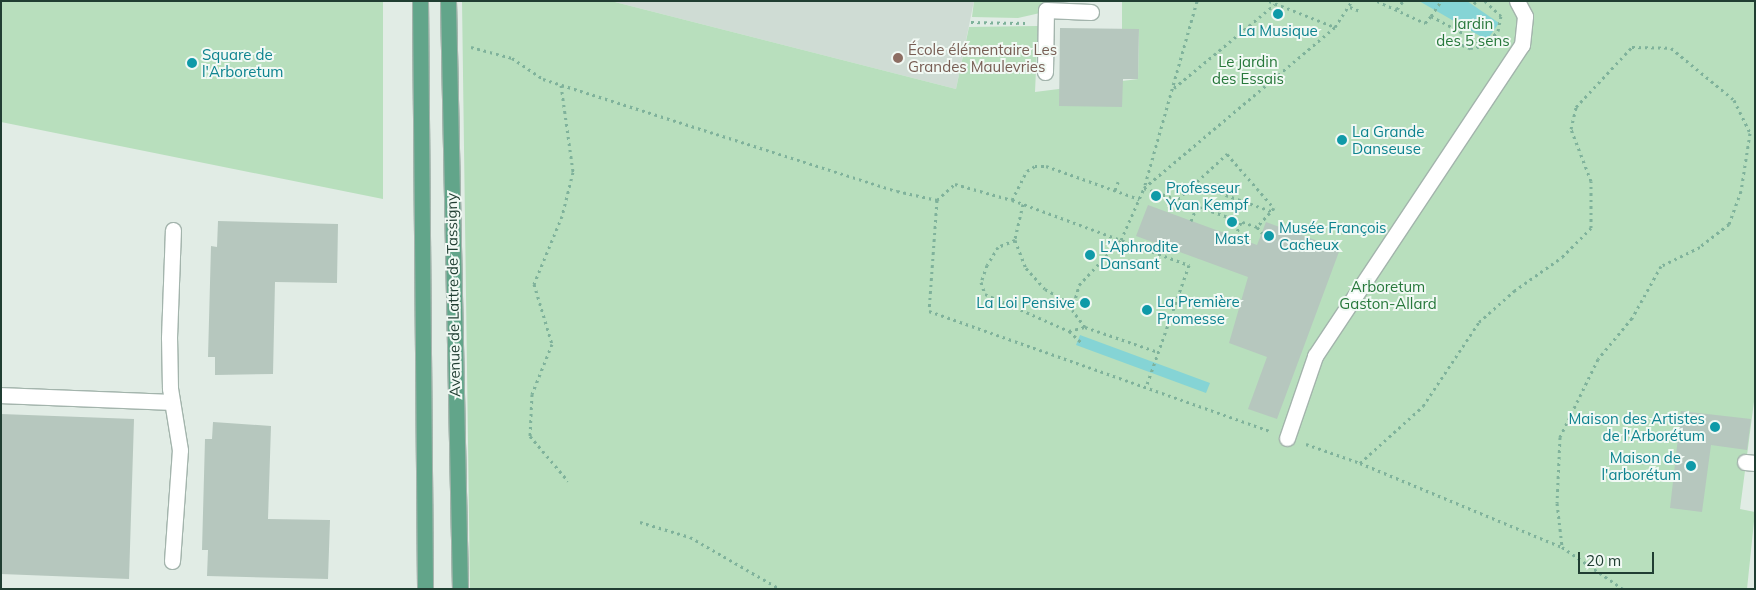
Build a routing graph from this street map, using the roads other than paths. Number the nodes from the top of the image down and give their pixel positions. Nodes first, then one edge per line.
1 (420, 1) edge
2 (448, 1) edge
3 (1517, 1) edge
4 (1091, 12) dead end
5 (1045, 72) dead end
6 (173, 230) dead end
7 (1, 395) edge
8 (172, 402) junction
9 (1287, 438) road end
10 (172, 561) dead end
11 (426, 589) edge
12 (460, 589) edge

1 - 11 main road, Avenue de Lattre de Tassigny
2 - 12 main road, Avenue de Lattre de Tassigny
3 - 9 lane
4 - 5 lane
6 - 8 lane
7 - 8 lane
8 - 10 lane

